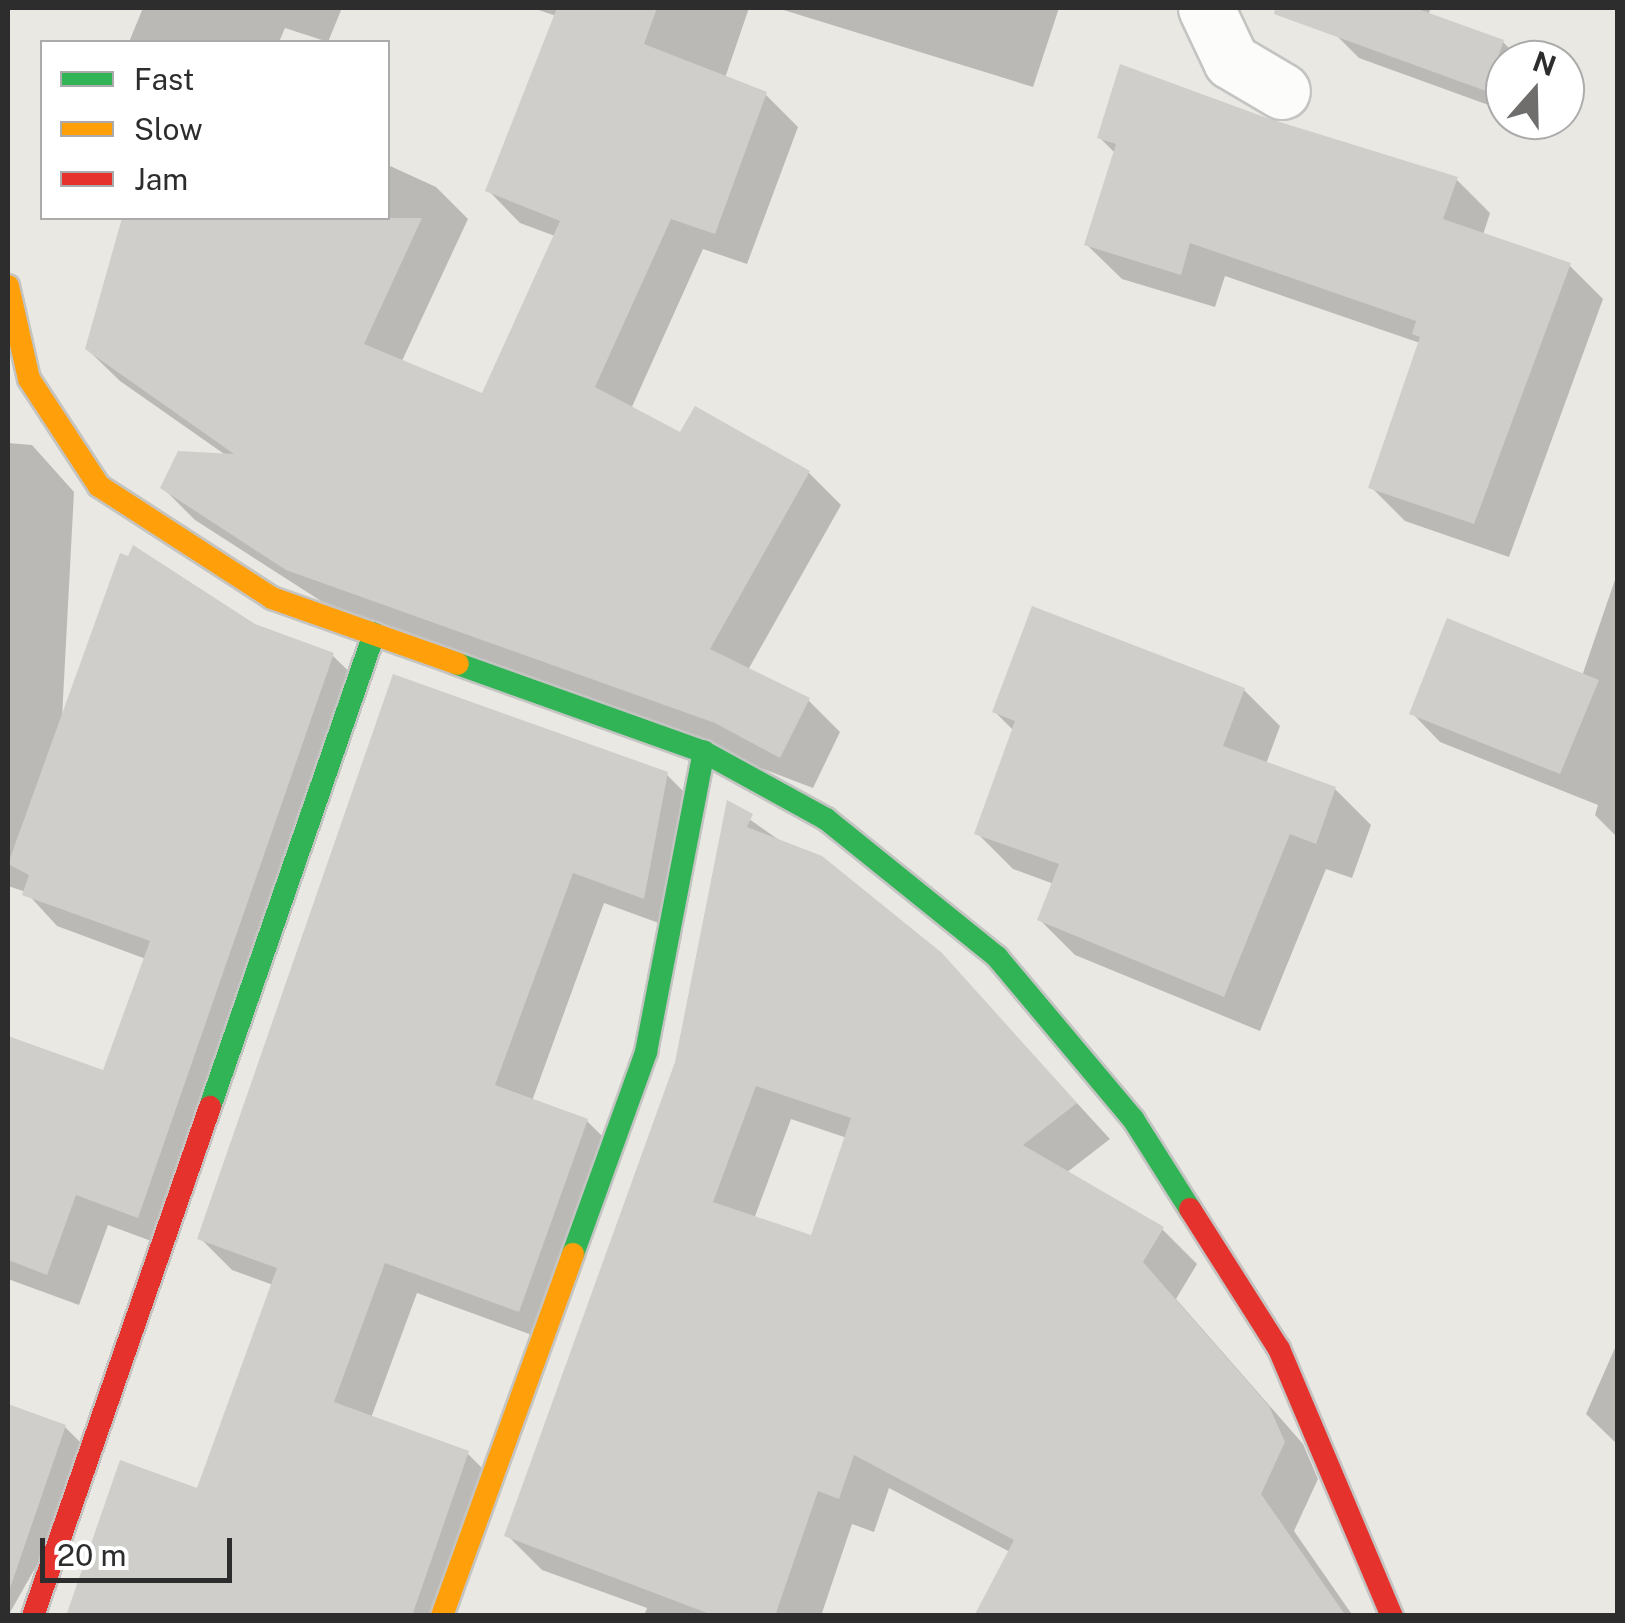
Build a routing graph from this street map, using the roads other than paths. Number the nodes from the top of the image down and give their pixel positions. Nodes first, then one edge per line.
1 (1206, 8) edge
2 (1282, 91) dead end
3 (8, 286) edge
4 (374, 634) junction
5 (704, 752) junction
6 (33, 1616) edge
7 (442, 1616) edge
8 (1392, 1616) edge

1 - 2 street
3 - 4 street
4 - 5 street
4 - 6 street
5 - 7 street
5 - 8 street

